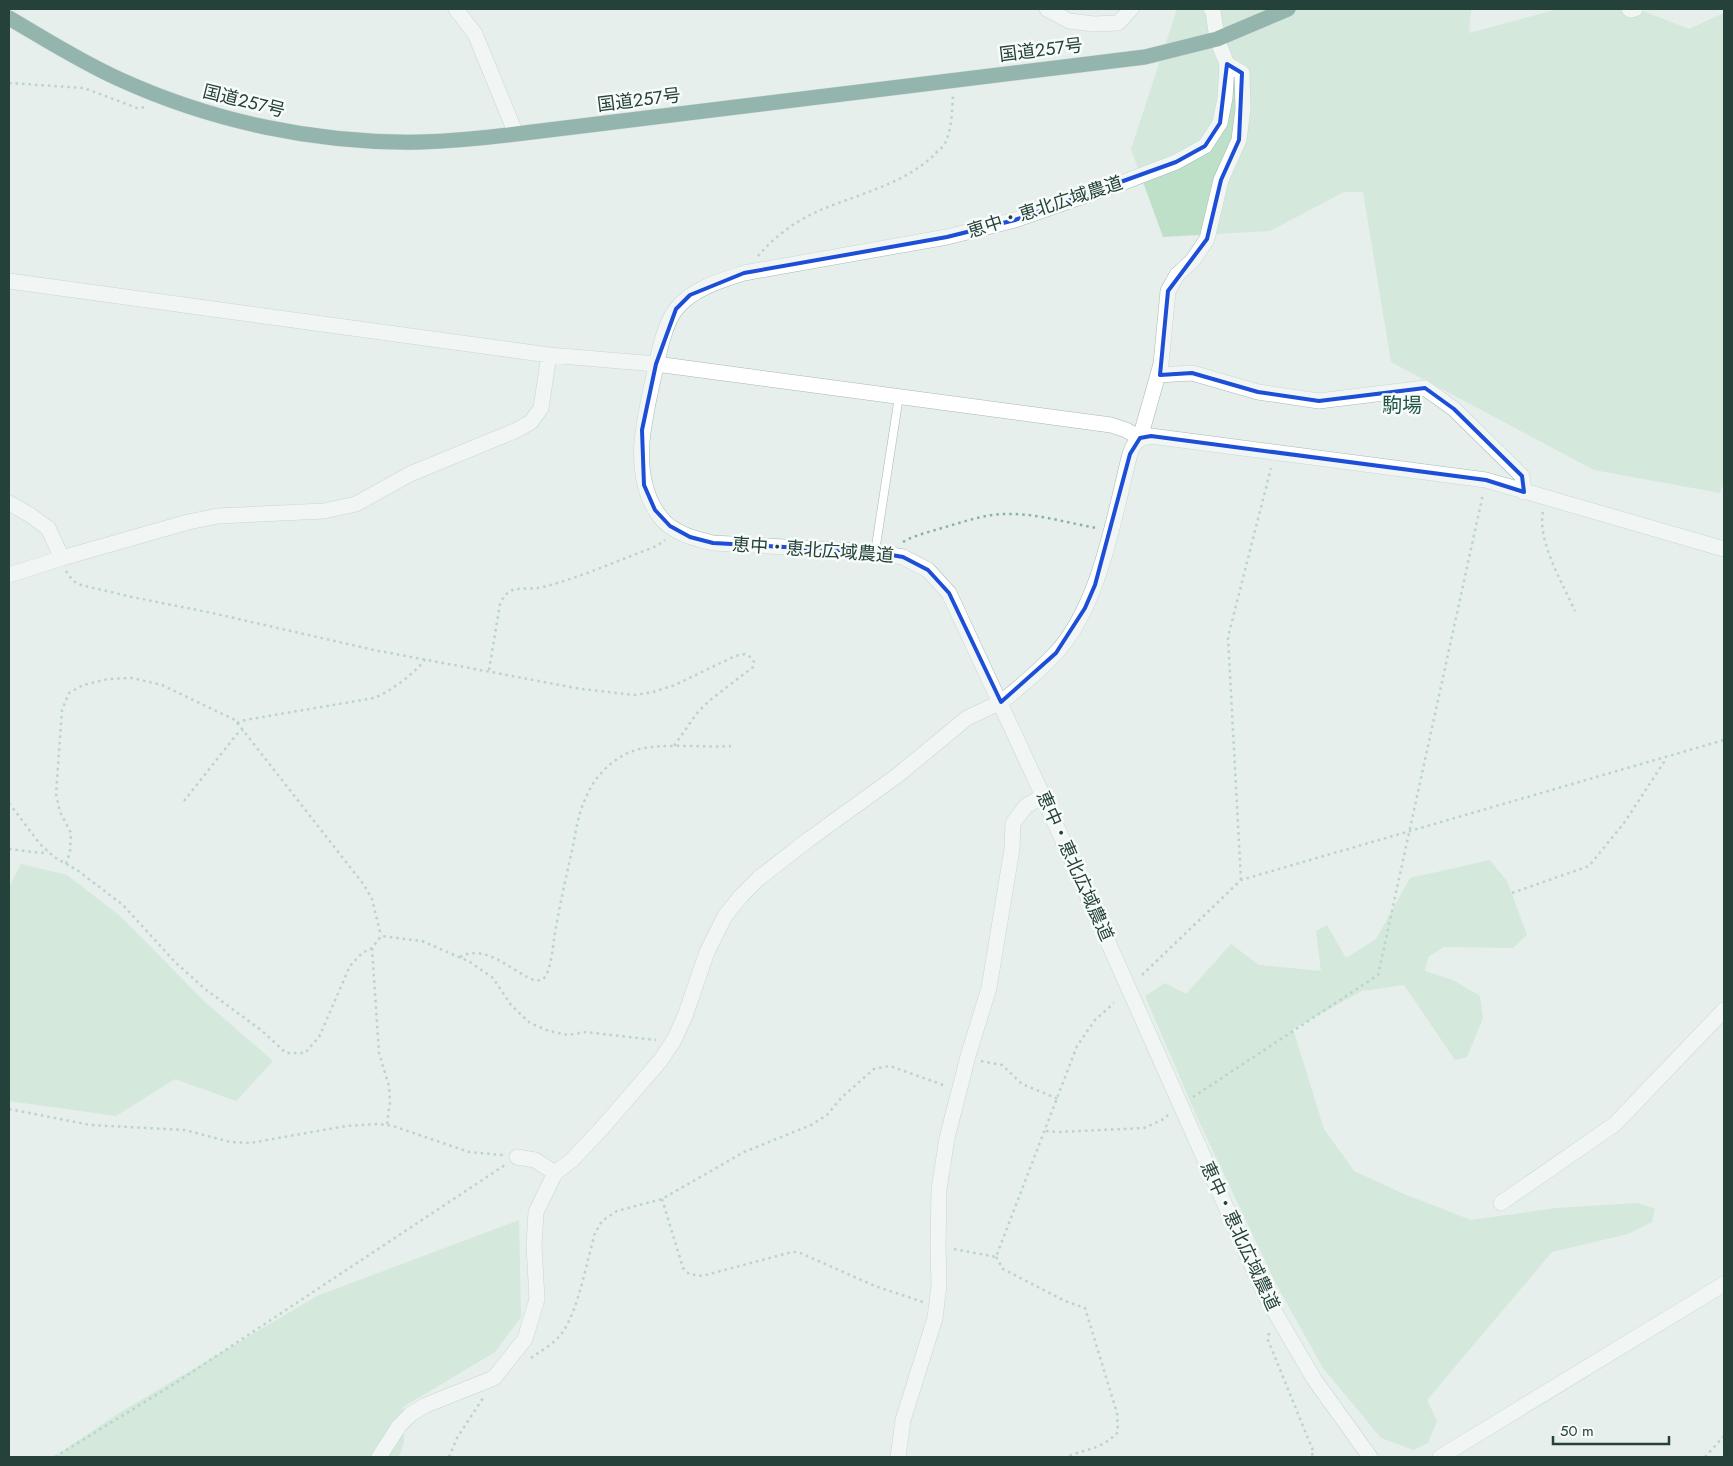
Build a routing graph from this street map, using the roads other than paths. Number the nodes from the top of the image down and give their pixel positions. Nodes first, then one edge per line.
1 (456, 9) edge
2 (1047, 9) edge
3 (1131, 9) edge
4 (1211, 9) edge
5 (1288, 9) edge
6 (1629, 9) edge
7 (1635, 9) edge
8 (9, 18) edge
9 (1217, 39) junction
10 (1227, 64) junction
11 (516, 134) junction
12 (9, 281) edge
13 (548, 355) junction
14 (656, 364) junction
15 (1158, 375) junction
16 (900, 396) junction
17 (1140, 438) junction
18 (1524, 492) junction
19 (9, 503) edge
20 (1724, 550) edge
21 (875, 552) junction
22 (62, 558) junction
23 (9, 575) edge
24 (1001, 702) junction
25 (1043, 796) junction
26 (1724, 1010) edge
27 (517, 1157) road end
28 (555, 1173) junction
29 (1501, 1204) dead end
30 (1724, 1284) edge
31 (379, 1457) edge
32 (898, 1457) edge
33 (1370, 1457) edge
34 (1440, 1457) edge

1 - 11 street
2 - 3 street
4 - 9 street
5 - 9 highway, 国道257号
6 - 7 street
8 - 11 highway, 国道257号
9 - 10 street
9 - 11 highway, 国道257号
10 - 14 street, 恵中・恵北広域農道
10 - 15 street
12 - 13 street
13 - 14 street
13 - 22 street
14 - 16 street
14 - 21 street, 恵中・恵北広域農道
15 - 17 street
15 - 18 street
16 - 17 street
16 - 21 lane
17 - 18 street
17 - 24 street
18 - 20 street
19 - 22 street
21 - 24 street, 恵中・恵北広域農道
22 - 23 street
24 - 25 street, 恵中・恵北広域農道
24 - 28 street
25 - 32 street
25 - 33 street, 恵中・恵北広域農道
26 - 29 street
27 - 28 street
28 - 31 street
30 - 34 street

